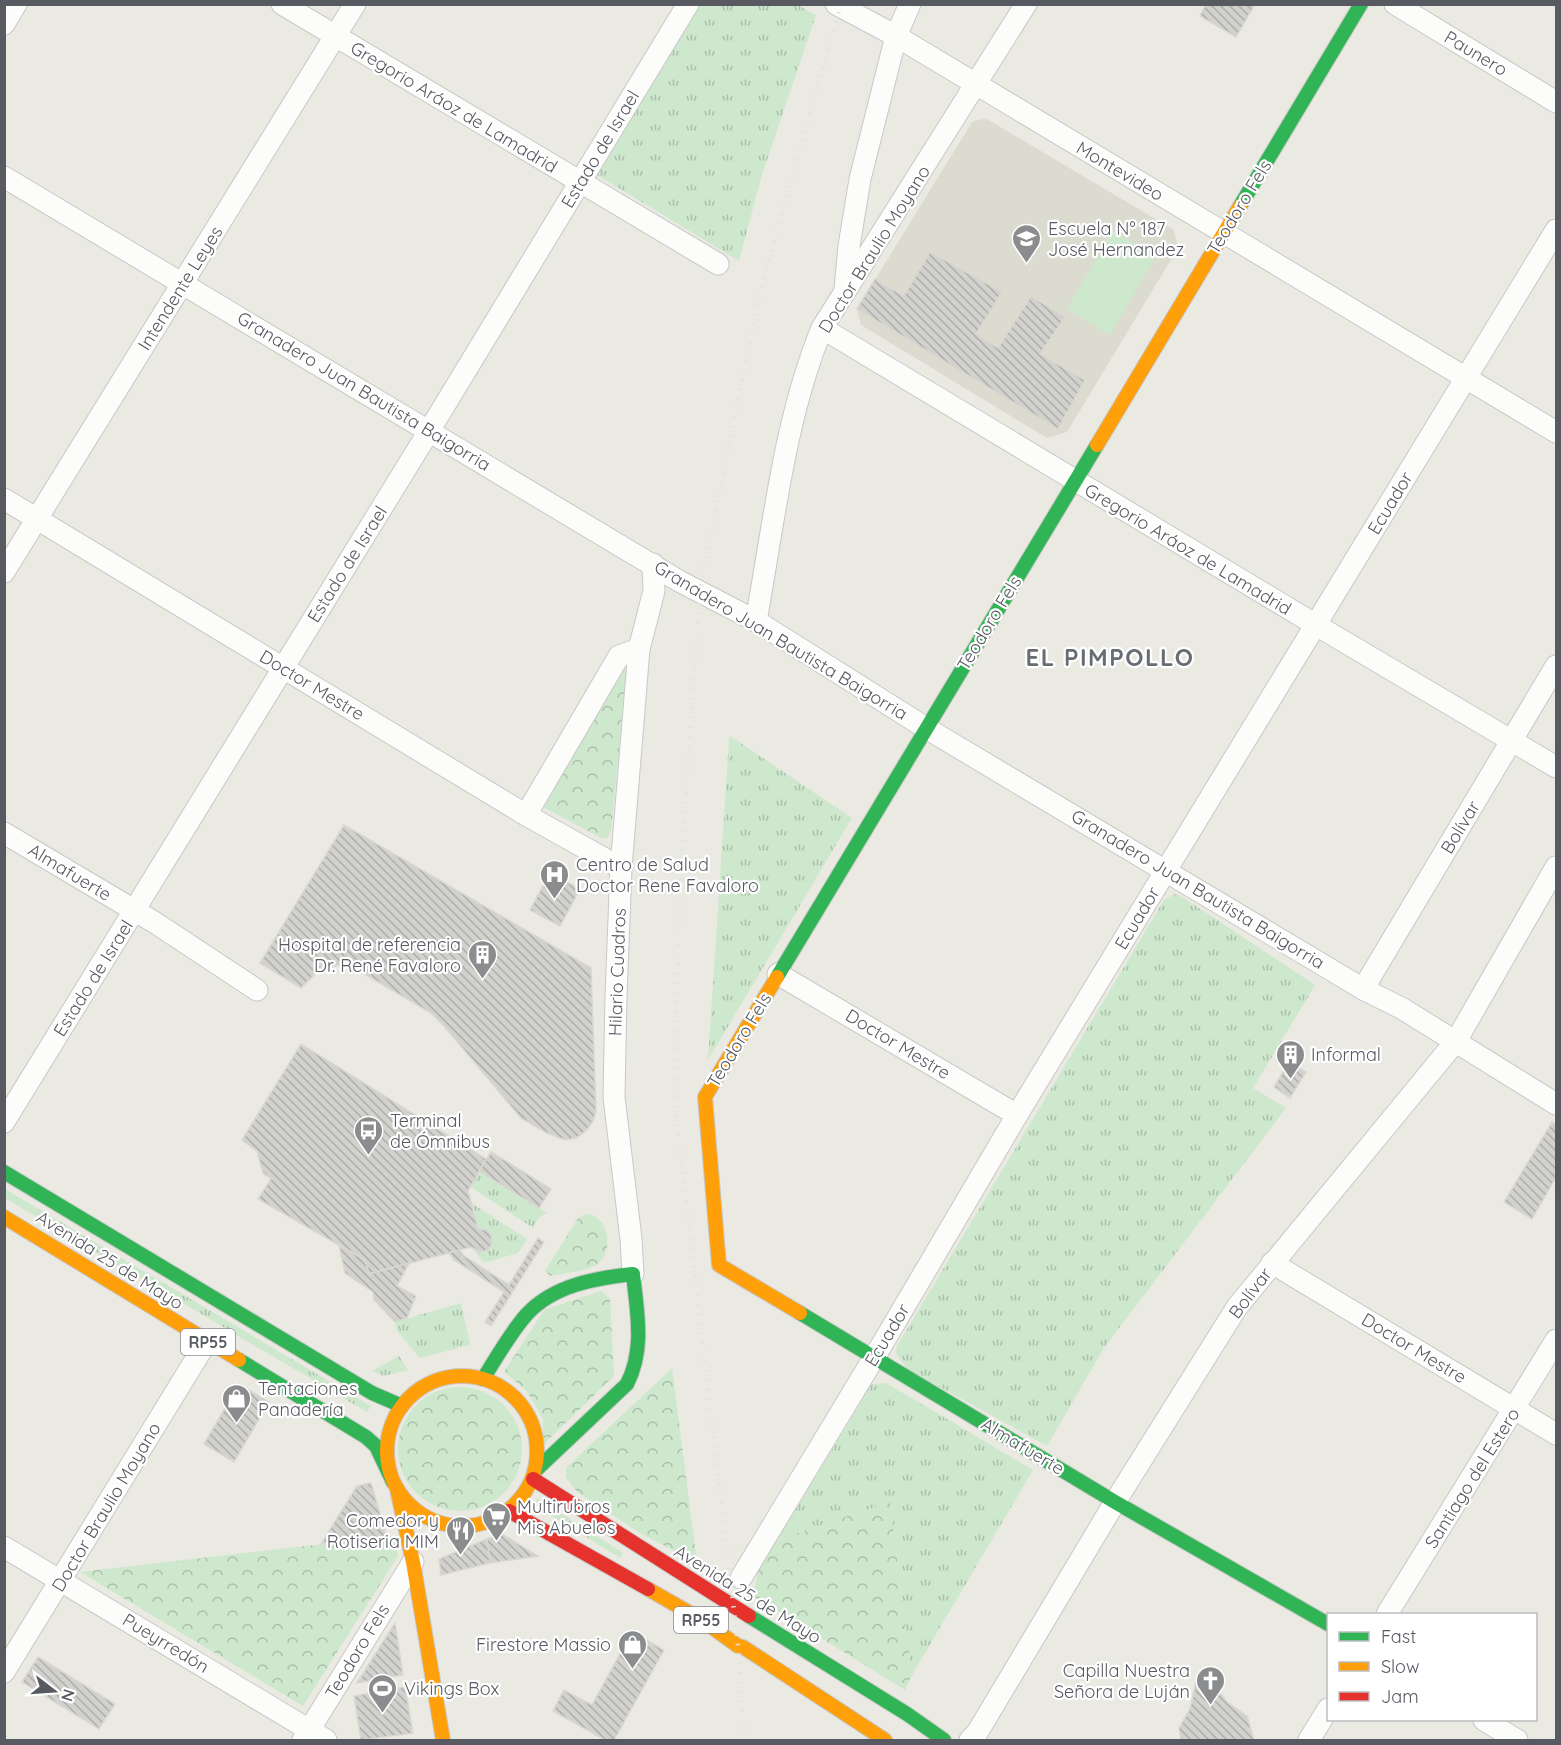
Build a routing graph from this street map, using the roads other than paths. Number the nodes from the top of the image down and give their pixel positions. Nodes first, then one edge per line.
1 (16, 4) edge
2 (282, 4) edge
3 (355, 4) edge
4 (688, 4) edge
5 (836, 4) edge
6 (910, 4) edge
7 (1026, 4) edge
8 (1361, 4) edge
9 (1395, 4) edge
10 (4, 24) edge
11 (335, 36) junction
12 (896, 36) junction
13 (976, 85) junction
14 (1557, 102) edge
15 (4, 177) edge
16 (580, 182) junction
17 (1557, 230) edge
18 (1223, 233) junction
19 (718, 264) dead end
20 (183, 283) junction
21 (845, 293) junction
22 (822, 328) junction
23 (1465, 379) junction
24 (429, 431) junction
25 (1557, 432) edge
26 (1074, 481) junction
27 (4, 499) edge
28 (37, 519) junction
29 (653, 564) junction
30 (4, 572) edge
31 (756, 621) junction
32 (1316, 625) junction
33 (639, 649) junction
34 (1557, 666) edge
35 (283, 668) junction
36 (926, 728) junction
37 (1511, 741) junction
38 (1557, 767) edge
39 (526, 815) junction
40 (4, 833) edge
41 (1557, 867) edge
42 (621, 868) junction
43 (1166, 870) junction
44 (134, 911) junction
45 (778, 974) junction
46 (1363, 989) junction
47 (257, 990) dead end
48 (1456, 1041) junction
49 (1557, 1104) edge
50 (1017, 1115) junction
51 (4, 1122) edge
52 (4, 1172) edge
53 (4, 1217) edge
54 (1272, 1263) junction
55 (719, 1265) joint
56 (633, 1274) junction
57 (1557, 1340) edge
58 (207, 1341) junction
59 (874, 1357) junction
60 (483, 1378) junction
61 (402, 1406) junction
62 (1515, 1409) junction
63 (1557, 1434) edge
64 (534, 1475) junction
65 (395, 1485) junction
66 (1115, 1502) junction
67 (509, 1511) junction
68 (444, 1525) junction
69 (4, 1547) edge
70 (412, 1562) junction
71 (741, 1578) dead end
72 (61, 1581) junction
73 (1388, 1613) edge
74 (1327, 1623) edge
75 (4, 1672) edge
76 (1327, 1712) edge
77 (1487, 1721) edge
78 (313, 1737) edge
79 (443, 1740) edge
80 (885, 1740) edge
81 (944, 1740) edge
82 (970, 1740) edge
83 (1309, 1740) edge
84 (1517, 1740) edge

1 - 10 street
2 - 11 street, Gregorio Aráoz de Lamadrid
3 - 11 street, Intendente Leyes
4 - 16 street, Estado de Israel
5 - 12 street, Montevideo
6 - 12 street
7 - 13 street, Doctor Braulio Moyano
8 - 18 main road, Teodoro Fels
9 - 14 street, Paunero
11 - 16 street, Gregorio Aráoz de Lamadrid
11 - 20 street, Intendente Leyes
12 - 13 street, Montevideo
12 - 21 street
13 - 18 street, Montevideo
13 - 21 street, Doctor Braulio Moyano
15 - 20 street, Granadero Juan Bautista Baigorria
16 - 19 street, Gregorio Aráoz de Lamadrid
16 - 24 street, Estado de Israel
17 - 23 street, Ecuador
18 - 23 street, Montevideo
18 - 26 main road, Teodoro Fels
20 - 24 street, Granadero Juan Bautista Baigorria
20 - 28 street, Intendente Leyes
21 - 22 street, Doctor Braulio Moyano
22 - 26 street, Gregorio Aráoz de Lamadrid
22 - 31 street, Doctor Braulio Moyano
23 - 25 street, Montevideo
23 - 32 street, Ecuador
24 - 29 street, Granadero Juan Bautista Baigorria
24 - 35 street, Estado de Israel
26 - 32 street, Gregorio Aráoz de Lamadrid
26 - 36 main road, Teodoro Fels
27 - 28 street, Doctor Mestre
28 - 30 street, Intendente Leyes
28 - 35 street, Doctor Mestre
29 - 31 street, Granadero Juan Bautista Baigorria
29 - 33 street, Hilario Cuadros
31 - 36 street, Granadero Juan Bautista Baigorria
32 - 37 street, Gregorio Aráoz de Lamadrid
32 - 43 street, Ecuador
33 - 39 street
33 - 42 street, Hilario Cuadros
34 - 37 street, Bolívar
35 - 39 street, Doctor Mestre
35 - 44 street, Estado de Israel
36 - 43 street, Granadero Juan Bautista Baigorria
36 - 45 main road, Teodoro Fels
37 - 38 street, Gregorio Aráoz de Lamadrid
37 - 46 street, Bolívar
39 - 42 street, Doctor Mestre
40 - 44 street, Almafuerte
41 - 48 street, Bolívar
42 - 56 street, Hilario Cuadros
43 - 46 street, Granadero Juan Bautista Baigorria
43 - 50 street, Ecuador
44 - 47 street, Almafuerte
44 - 51 street, Estado de Israel
45 - 50 street, Doctor Mestre
45 - 55 main road, Teodoro Fels
46 - 48 street, Granadero Juan Bautista Baigorria
48 - 49 street, Granadero Juan Bautista Baigorria
48 - 54 street, Bolívar
50 - 59 street, Ecuador
52 - 61 main road, Avenida 25 de Mayo / RP55
53 - 58 main road, Avenida 25 de Mayo / RP55
54 - 62 street, Doctor Mestre
54 - 66 street, Bolívar
55 - 59 main road, Almafuerte
56 - 60 main road
56 - 64 main road, Hilario Cuadros
57 - 62 street, Santiago del Estero
58 - 65 main road, Avenida 25 de Mayo / RP55
58 - 72 street, Doctor Braulio Moyano
59 - 66 main road, Almafuerte
59 - 71 street, Ecuador
60 - 61 main road, Avenida 25 de Mayo / RP55
60 - 64 main road, Avenida 25 de Mayo / RP55
61 - 65 main road, Avenida 25 de Mayo / RP55
62 - 63 street, Doctor Mestre
62 - 73 street, Santiago del Estero
64 - 67 main road, Avenida 25 de Mayo / RP55
64 - 81 main road, Avenida 25 de Mayo / RP55
65 - 68 main road, Avenida 25 de Mayo / RP55
65 - 70 main road
66 - 74 main road, Almafuerte
66 - 82 street, Bolívar
67 - 68 main road, Avenida 25 de Mayo / RP55
67 - 80 main road, RP55
68 - 70 main road
69 - 72 street, Pueyrredón
70 - 78 street, Teodoro Fels
70 - 79 main road
72 - 75 street, Doctor Braulio Moyano
72 - 78 street, Pueyrredón
76 - 83 street
77 - 84 street

